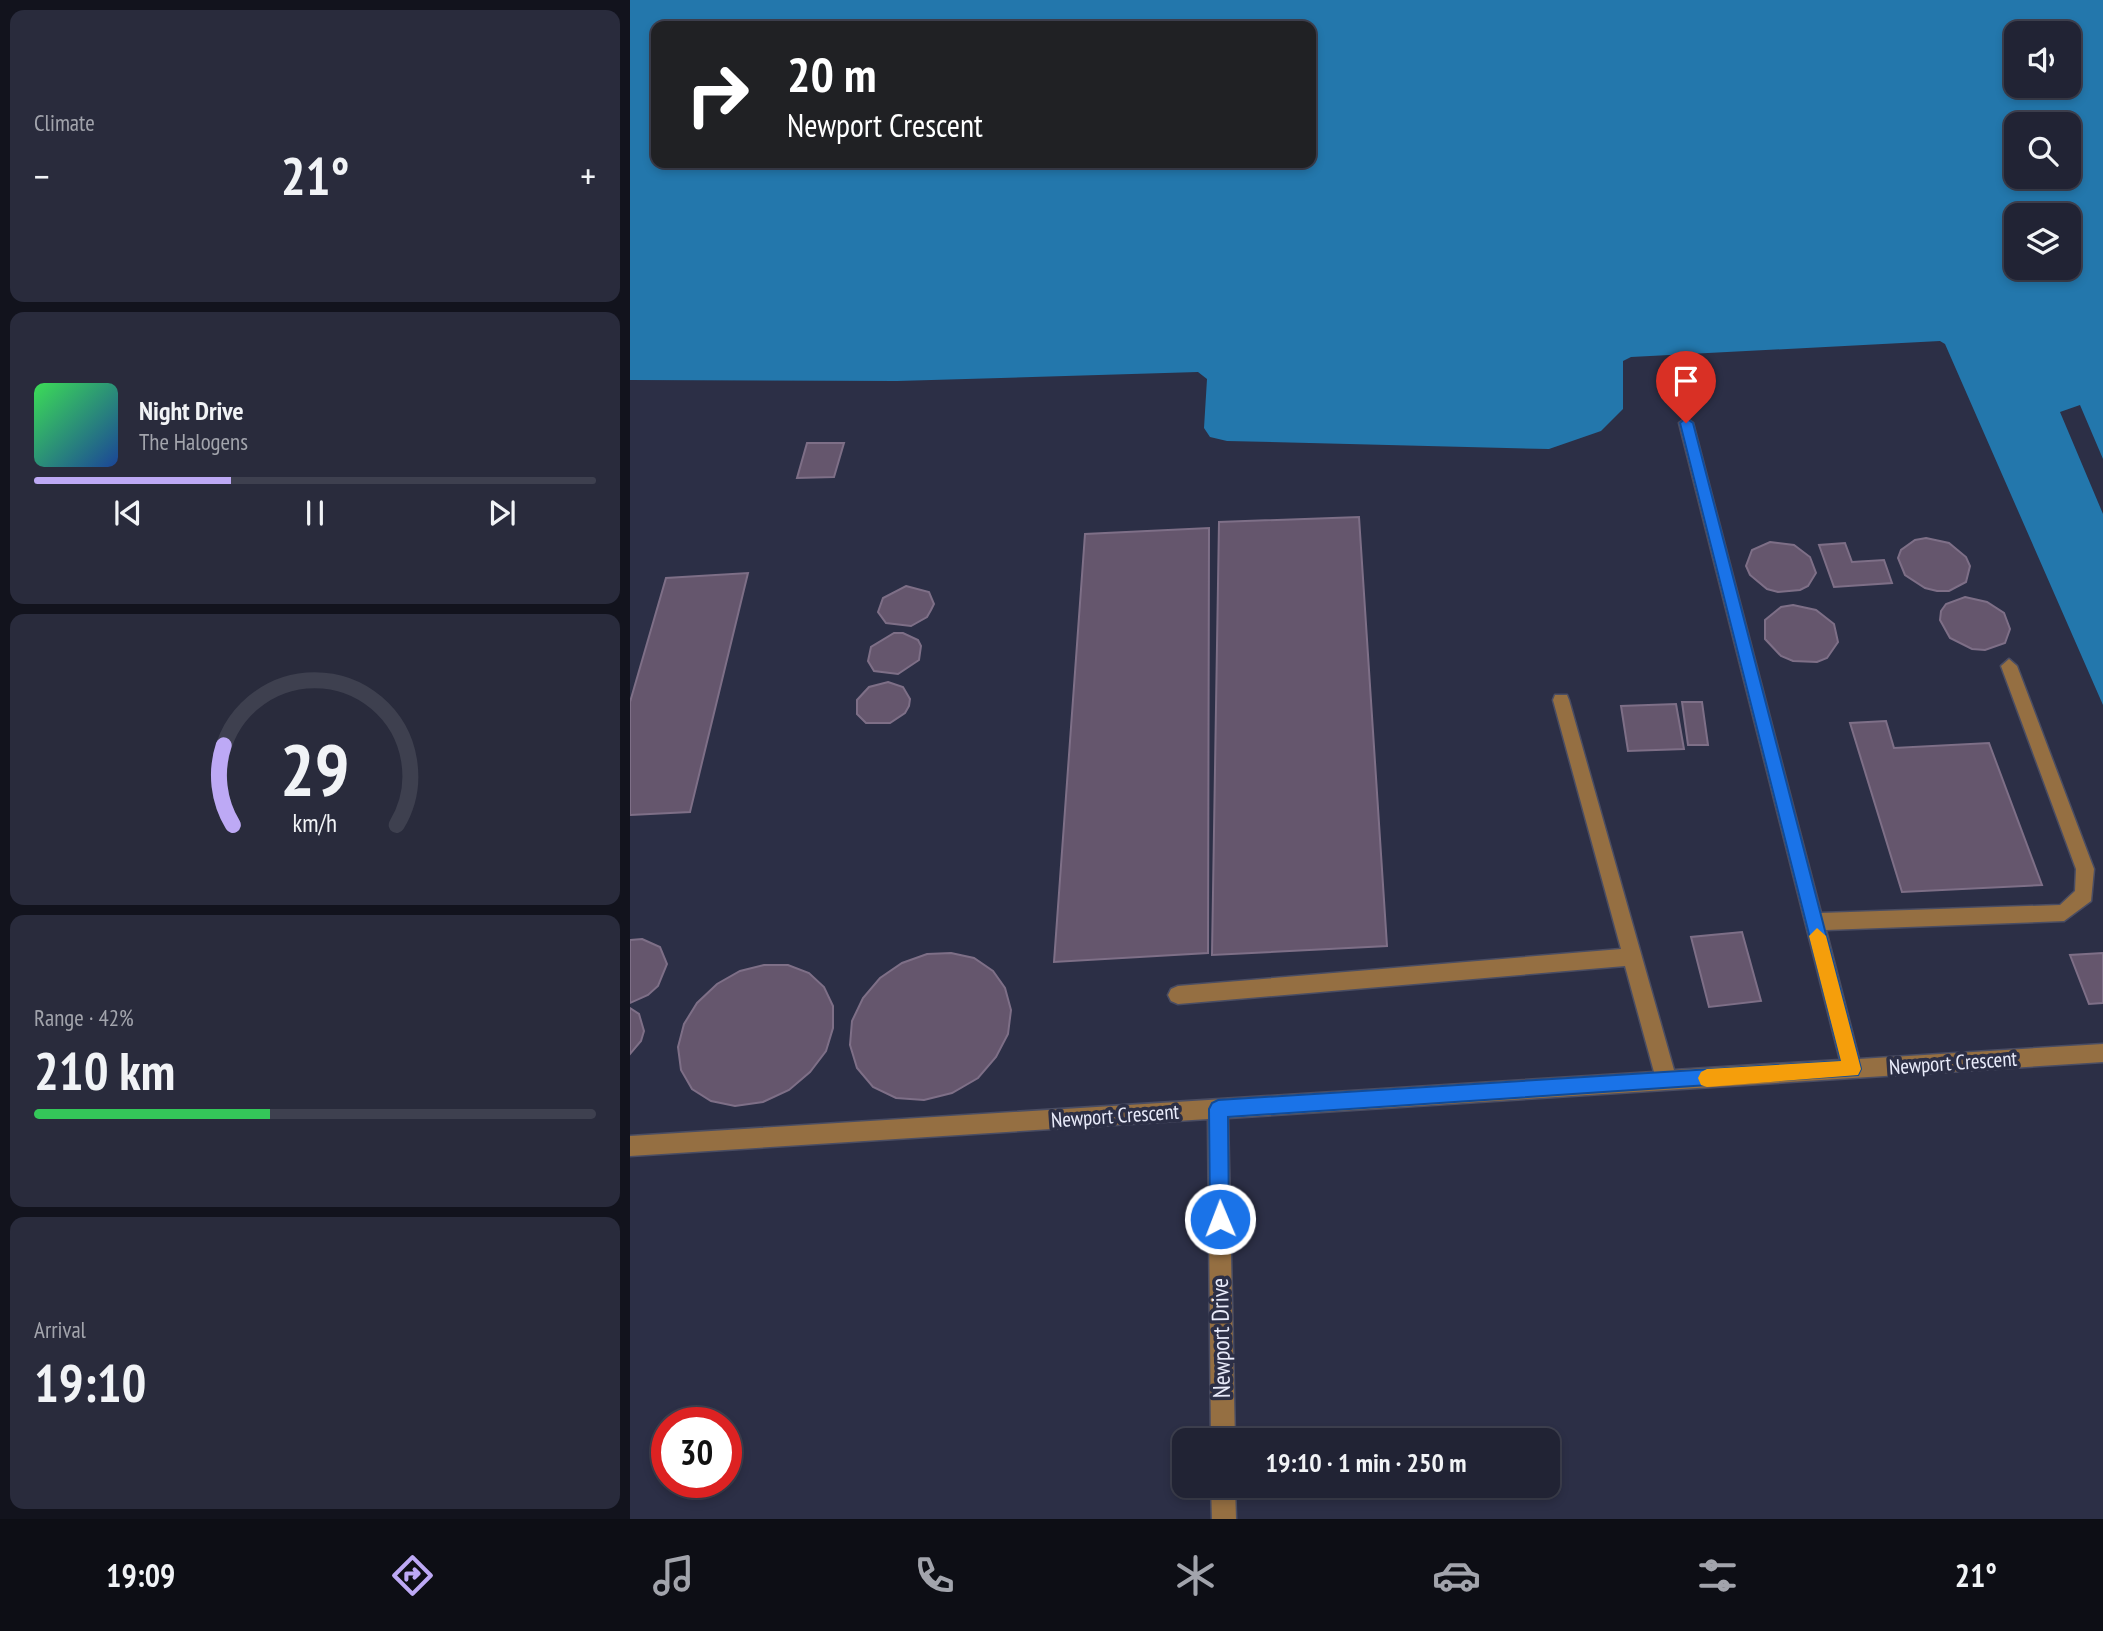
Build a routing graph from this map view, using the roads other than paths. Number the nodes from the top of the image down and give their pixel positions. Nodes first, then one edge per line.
1 (1686, 423) dead end
2 (2008, 666) dead end
3 (1561, 700) dead end
4 (1814, 922) junction
5 (1632, 957) junction
6 (1178, 995) dead end
7 (2103, 1053) edge
8 (1852, 1069) junction
9 (1667, 1081) junction
10 (1218, 1109) junction
11 (630, 1146) edge
12 (1223, 1428) edge
13 (1223, 1498) edge
14 (1224, 1519) edge

1 - 4 street
2 - 4 street
3 - 5 street
4 - 8 street
5 - 6 street
5 - 9 street
7 - 8 street, Newport Crescent
8 - 9 street, Newport Crescent
9 - 10 street, Newport Crescent
10 - 11 street, Newport Crescent
10 - 12 street, Newport Drive
13 - 14 street

